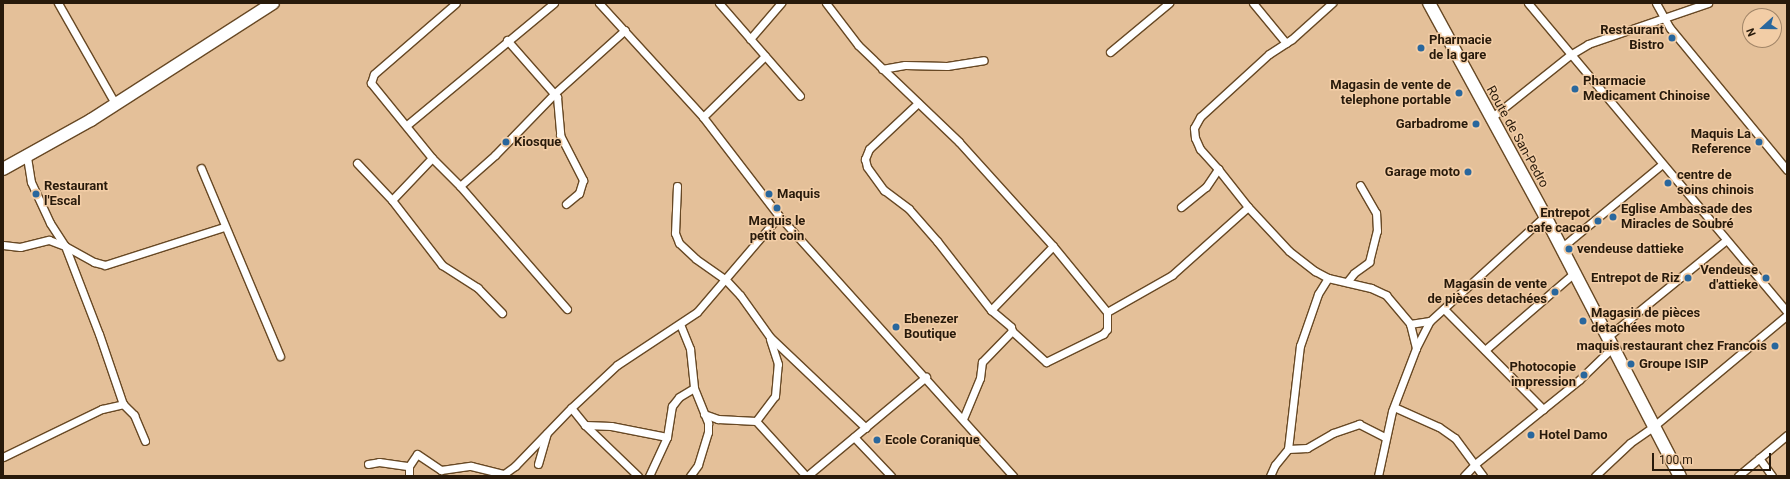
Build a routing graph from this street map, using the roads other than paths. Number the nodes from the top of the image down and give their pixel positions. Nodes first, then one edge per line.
1 (58, 3) edge
2 (273, 3) edge
3 (456, 3) edge
4 (554, 3) edge
5 (599, 3) edge
6 (719, 3) edge
7 (781, 3) edge
8 (826, 3) edge
9 (1169, 3) edge
10 (1253, 3) edge
11 (1332, 3) edge
12 (1429, 3) edge
13 (1528, 3) edge
14 (1656, 3) edge
15 (1708, 3) edge
16 (260, 7) edge
17 (1664, 19) junction
18 (625, 30) junction
19 (750, 39) junction
20 (507, 40) junction
21 (1286, 42) junction
22 (1110, 52) dead end
23 (1570, 55) junction
24 (764, 56) junction
25 (984, 60) dead end
26 (882, 69) junction
27 (555, 93) junction
28 (800, 96) dead end
29 (918, 103) junction
30 (116, 105) junction
31 (703, 117) junction
32 (1491, 118) junction
33 (407, 125) junction
34 (27, 158) junction
35 (432, 158) junction
36 (357, 163) dead end
37 (1662, 164) junction
38 (201, 168) dead end
39 (3, 169) edge
40 (1218, 169) junction
41 (1787, 170) edge
42 (1360, 185) dead end
43 (460, 186) junction
44 (677, 186) dead end
45 (392, 200) junction
46 (566, 204) dead end
47 (1181, 207) dead end
48 (1248, 207) junction
49 (778, 216) junction
50 (1545, 216) junction
51 (224, 227) junction
52 (1725, 241) junction
53 (3, 245) edge
54 (65, 246) junction
55 (1053, 246) junction
56 (1561, 248) junction
57 (1573, 274) junction
58 (1328, 278) junction
59 (725, 279) junction
60 (1347, 282) junction
61 (567, 309) dead end
62 (1444, 309) junction
63 (991, 310) junction
64 (1107, 312) junction
65 (1787, 312) edge
66 (502, 313) dead end
67 (1787, 315) edge
68 (1430, 321) junction
69 (680, 324) junction
70 (1410, 324) junction
71 (1012, 331) junction
72 (770, 337) junction
73 (1609, 343) junction
74 (1416, 348) junction
75 (1485, 350) junction
76 (280, 356) dead end
77 (926, 377) junction
78 (694, 388) junction
79 (123, 404) junction
80 (1394, 407) junction
81 (571, 408) junction
82 (1543, 409) junction
83 (704, 414) junction
84 (963, 419) junction
85 (756, 421) junction
86 (584, 425) junction
87 (1654, 426) junction
88 (866, 428) junction
89 (548, 432) junction
90 (1787, 435) edge
91 (667, 437) junction
92 (854, 437) junction
93 (1385, 437) junction
94 (145, 441) dead end
95 (1288, 450) junction
96 (3, 457) edge
97 (1759, 458) junction
98 (368, 464) dead end
99 (538, 464) dead end
100 (1475, 464) junction
101 (409, 466) junction
102 (409, 476) edge
103 (638, 476) edge
104 (649, 476) edge
105 (690, 476) edge
106 (806, 476) edge
107 (891, 476) edge
108 (1013, 476) edge
109 (1270, 476) edge
110 (1378, 476) edge
111 (1464, 476) edge
112 (1483, 476) edge
113 (1595, 476) edge
114 (1680, 476) edge
115 (1738, 476) edge
116 (1772, 476) edge

1 - 30 street
2 - 16 main road
3 - 33 street
4 - 20 street
5 - 18 street
6 - 19 street
7 - 19 street
8 - 26 street
9 - 22 street
10 - 21 street
11 - 21 street
12 - 32 main road, Route de San-Pedro
13 - 23 street
14 - 17 street
15 - 17 street
16 - 30 main road
17 - 23 street
17 - 41 street
18 - 27 street
18 - 31 street
19 - 24 street
20 - 27 street
20 - 33 street
21 - 40 street
23 - 32 street
23 - 37 street
24 - 28 street
24 - 31 street
25 - 26 street
26 - 29 street
27 - 43 street
27 - 46 street
29 - 55 street
29 - 63 street
30 - 34 main road
31 - 49 street
32 - 50 main road, Route de San-Pedro
33 - 35 street
34 - 39 main road
34 - 54 street
35 - 43 street
35 - 45 street
36 - 45 street
37 - 52 street
37 - 56 street
38 - 51 street
40 - 47 street
40 - 48 street
42 - 60 street
43 - 61 street
44 - 59 street
45 - 66 street
48 - 58 street
48 - 64 street
49 - 59 street
49 - 77 street
50 - 56 main road, Route de San-Pedro
50 - 62 street
51 - 54 street
51 - 76 street
52 - 65 street
52 - 73 street
53 - 54 street
54 - 79 street
55 - 63 street
55 - 64 street
56 - 57 main road, Route de San-Pedro
57 - 73 main road, Route de San-Pedro
57 - 75 street
58 - 60 street
58 - 95 street
59 - 69 street
59 - 72 street
60 - 70 street
62 - 68 street
62 - 75 street
63 - 71 street
64 - 71 street
67 - 87 street
68 - 70 street
68 - 74 street
69 - 78 street
69 - 81 street
70 - 74 street
71 - 84 street
72 - 85 street
72 - 88 street
73 - 82 street
73 - 87 main road, Route de San-Pedro
74 - 80 street
75 - 82 street
77 - 84 street
77 - 88 street
78 - 83 street
78 - 91 street
79 - 94 street
79 - 96 street
80 - 93 street
80 - 100 street
81 - 86 street
81 - 89 street
82 - 100 street
83 - 85 street
83 - 105 street
84 - 108 street
85 - 106 street
86 - 91 street
86 - 103 street
87 - 113 street
87 - 114 main road, Route de San-Pedro
88 - 92 street
89 - 99 street
89 - 101 street
90 - 97 street
91 - 104 street
92 - 106 street
92 - 107 street
93 - 95 street
93 - 110 street
95 - 109 street
97 - 115 street
97 - 116 street
98 - 101 street
100 - 111 street
100 - 112 street
101 - 102 street

